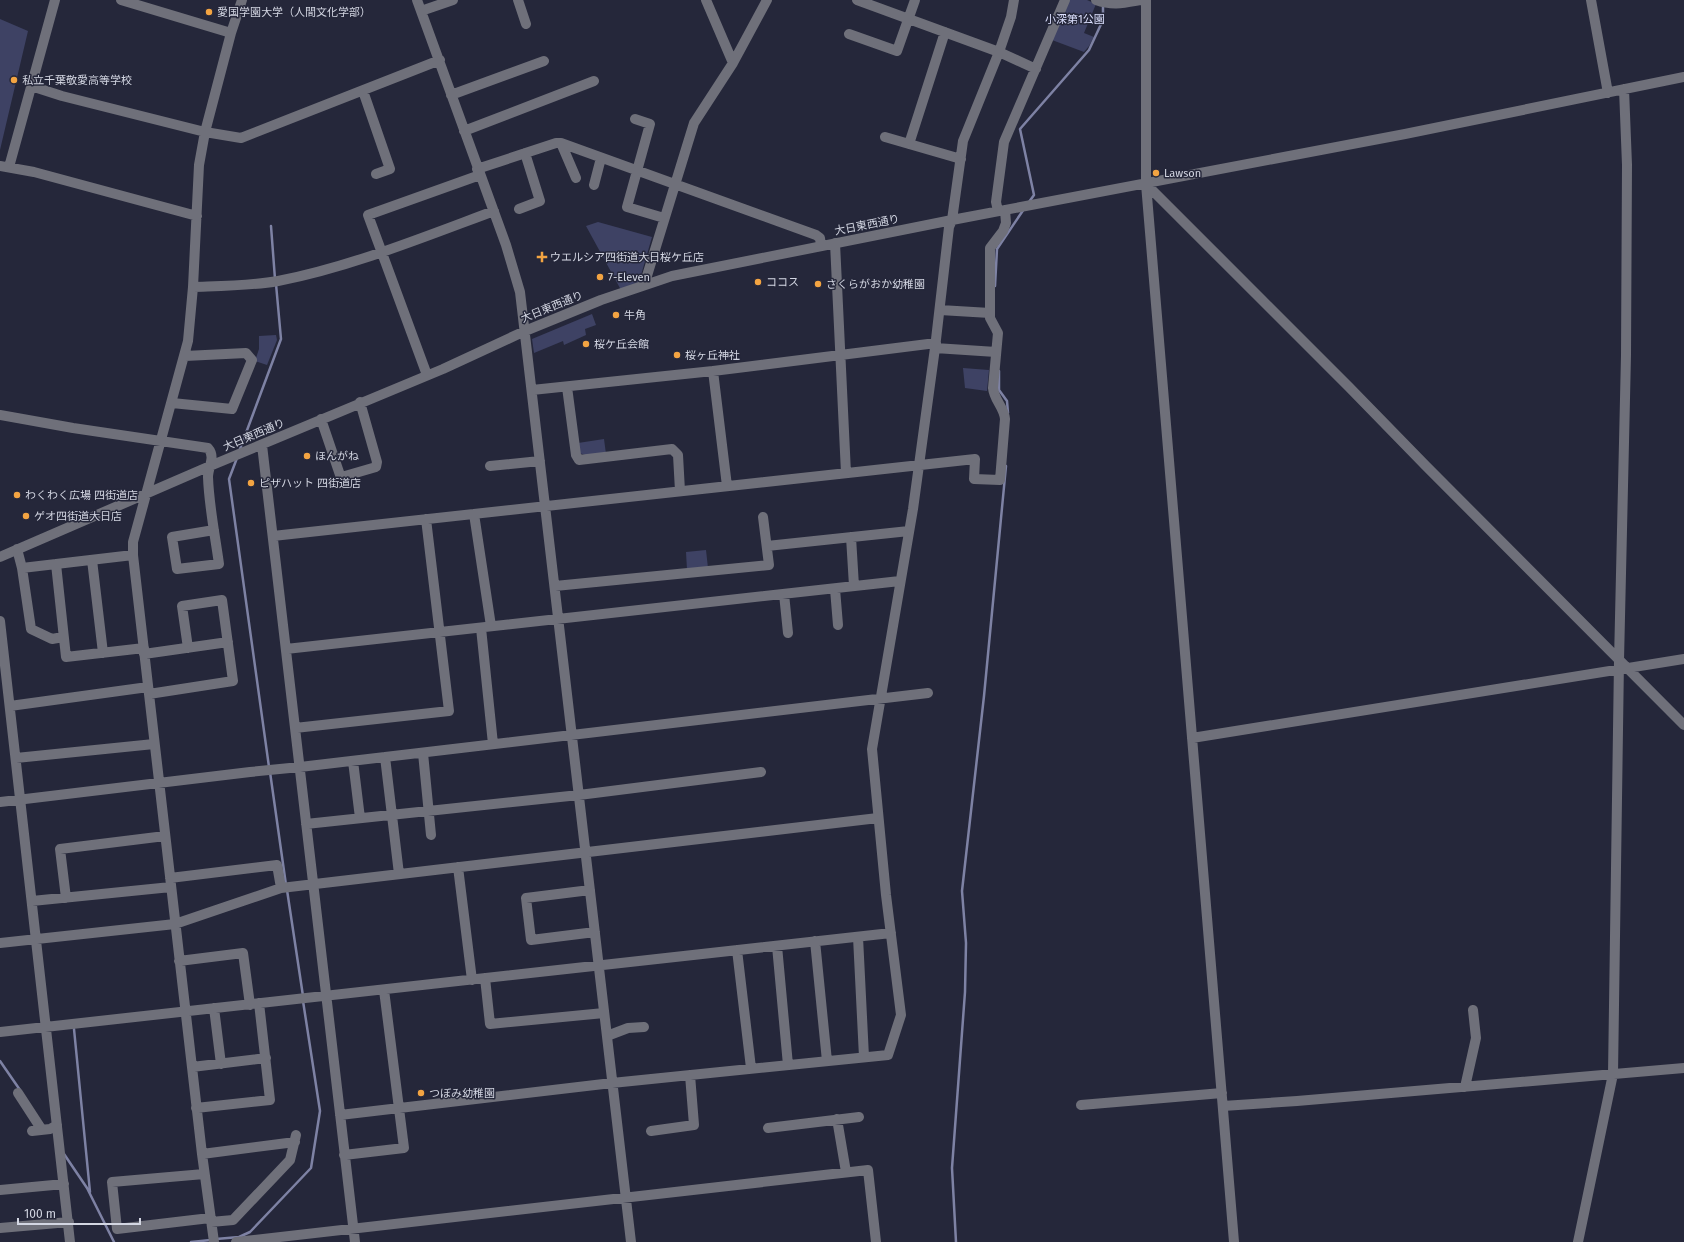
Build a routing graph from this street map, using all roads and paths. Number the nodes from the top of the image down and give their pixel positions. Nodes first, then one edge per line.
1 (55, 0) edge
2 (121, 0) edge
3 (242, 0) edge
4 (417, 0) edge
5 (453, 0) edge
6 (518, 0) edge
7 (706, 0) edge
8 (767, 0) edge
9 (857, 0) edge
10 (915, 0) edge
11 (1014, 0) edge
12 (1065, 0) edge
13 (1096, 0) edge
14 (1141, 0) edge
15 (1146, 0) edge
16 (1591, 0) edge
17 (1108, 2) edge
18 (421, 11) junction
19 (908, 18) junction
20 (526, 24) dead end
21 (945, 32) junction
22 (231, 33) junction
23 (849, 34) dead end
24 (999, 52) junction
25 (440, 60) junction
26 (544, 61) dead end
27 (733, 63) junction
28 (1036, 69) junction
29 (1684, 77) edge
30 (594, 81) dead end
31 (31, 86) junction
32 (1624, 89) junction
33 (363, 91) junction
34 (1608, 93) junction
35 (451, 95) junction
36 (635, 119) dead end
37 (464, 131) junction
38 (205, 132) junction
39 (885, 137) dead end
40 (561, 143) junction
41 (909, 144) junction
42 (525, 153) junction
43 (601, 158) junction
44 (961, 159) junction
45 (4, 166) edge
46 (636, 171) junction
47 (479, 172) junction
48 (376, 174) dead end
49 (576, 178) dead end
50 (675, 184) junction
51 (1146, 184) junction
52 (594, 185) dead end
53 (519, 209) dead end
54 (1001, 210) junction
55 (494, 211) junction
56 (197, 216) junction
57 (664, 218) junction
58 (952, 220) junction
59 (835, 243) junction
60 (821, 246) junction
61 (381, 252) junction
62 (647, 283) junction
63 (193, 287) junction
64 (940, 310) junction
65 (990, 313) junction
66 (525, 331) junction
67 (936, 346) junction
68 (996, 352) junction
69 (841, 354) junction
70 (185, 356) junction
71 (714, 370) junction
72 (427, 375) junction
73 (567, 387) junction
74 (532, 390) junction
75 (360, 402) junction
76 (172, 403) junction
77 (0, 415) edge
78 (321, 420) junction
79 (160, 441) junction
80 (262, 445) junction
81 (540, 461) junction
82 (918, 465) junction
83 (210, 466) junction
84 (490, 466) dead end
85 (846, 473) junction
86 (727, 486) junction
87 (680, 491) junction
88 (146, 494) junction
89 (545, 506) junction
90 (474, 514) junction
91 (763, 517) dead end
92 (426, 519) junction
93 (214, 530) junction
94 (909, 531) junction
95 (273, 536) junction
96 (851, 537) junction
97 (767, 546) junction
98 (17, 549) junction
99 (133, 555) junction
100 (0, 557) edge
101 (92, 560) junction
102 (56, 564) junction
103 (22, 568) junction
104 (900, 581) junction
105 (555, 586) junction
106 (854, 586) junction
107 (835, 589) junction
108 (784, 594) junction
109 (558, 619) junction
110 (0, 621) edge
111 (838, 625) dead end
112 (491, 626) junction
113 (481, 628) junction
114 (440, 632) junction
115 (788, 633) dead end
116 (63, 637) junction
117 (228, 642) junction
118 (188, 648) junction
119 (286, 649) junction
120 (144, 651) junction
121 (103, 653) junction
122 (1684, 659) edge
123 (1622, 666) junction
124 (148, 690) junction
125 (928, 693) dead end
126 (880, 699) junction
127 (10, 706) junction
128 (1684, 725) edge
129 (295, 728) junction
130 (572, 735) junction
131 (1192, 738) junction
132 (154, 744) junction
133 (493, 744) junction
134 (423, 753) junction
135 (385, 757) junction
136 (16, 758) junction
137 (353, 761) junction
138 (300, 767) junction
139 (761, 772) dead end
140 (159, 784) junction
141 (579, 795) junction
142 (20, 800) junction
143 (0, 802) edge
144 (428, 811) junction
145 (392, 815) junction
146 (360, 818) junction
147 (878, 818) junction
148 (306, 824) junction
149 (430, 835) dead end
150 (165, 836) junction
151 (586, 852) junction
152 (458, 868) junction
153 (399, 874) junction
154 (170, 883) junction
155 (313, 884) junction
156 (281, 888) junction
157 (590, 890) junction
158 (66, 898) junction
159 (32, 901) junction
160 (175, 924) junction
161 (595, 932) junction
162 (891, 933) junction
163 (858, 936) junction
164 (36, 938) junction
165 (815, 941) junction
166 (0, 943) edge
167 (777, 946) junction
168 (737, 950) junction
169 (179, 961) junction
170 (599, 966) junction
171 (485, 978) junction
172 (472, 980) junction
173 (384, 990) junction
174 (326, 996) junction
175 (254, 1004) junction
176 (214, 1008) junction
177 (1473, 1010) dead end
178 (185, 1012) junction
179 (604, 1013) junction
180 (644, 1026) dead end
181 (47, 1027) junction
182 (0, 1032) edge
183 (607, 1036) junction
184 (864, 1057) junction
185 (266, 1058) junction
186 (827, 1061) junction
187 (221, 1064) junction
188 (788, 1065) junction
189 (192, 1068) junction
190 (751, 1068) junction
191 (1684, 1068) edge
192 (1613, 1074) junction
193 (690, 1075) junction
194 (612, 1083) junction
195 (1465, 1087) junction
196 (18, 1093) dead end
197 (1222, 1093) junction
198 (1081, 1105) dead end
199 (1223, 1106) junction
200 (196, 1108) junction
201 (399, 1108) junction
202 (340, 1115) junction
203 (860, 1116) dead end
204 (837, 1119) junction
205 (57, 1125) junction
206 (768, 1128) dead end
207 (652, 1131) dead end
208 (202, 1154) junction
209 (344, 1155) junction
210 (846, 1172) junction
211 (204, 1174) junction
212 (64, 1184) junction
213 (0, 1190) edge
214 (626, 1198) junction
215 (210, 1220) junction
216 (69, 1222) junction
217 (0, 1228) edge
218 (353, 1230) junction
219 (214, 1241) edge
220 (70, 1242) edge
221 (236, 1242) edge
222 (355, 1242) edge
223 (631, 1242) edge
224 (876, 1242) edge
225 (1234, 1242) edge
226 (1578, 1242) edge

1 - 31 street
2 - 22 street
3 - 22 street
4 - 18 street
5 - 18 street
6 - 20 street
7 - 27 street
8 - 27 street
9 - 19 street
10 - 19 street
11 - 24 street
12 - 28 street
13 - 17 street
14 - 17 street
15 - 51 street
16 - 34 street
18 - 25 street
19 - 21 street
19 - 23 street
21 - 24 street
21 - 41 street
22 - 38 street
24 - 28 street
24 - 44 street
25 - 33 street
25 - 35 street
26 - 35 street
27 - 50 street
28 - 54 street
29 - 32 street, 大日東西通り
30 - 37 street
31 - 38 street
31 - 45 street
32 - 34 street, 大日東西通り
32 - 123 street
33 - 38 street
33 - 48 street
34 - 51 street, 大日東西通り
35 - 37 street
36 - 46 street
37 - 47 street
38 - 56 street
39 - 41 street
40 - 42 street
40 - 43 street
40 - 49 street
41 - 44 street
42 - 47 street
42 - 53 street
43 - 46 street
43 - 52 street
44 - 58 street
45 - 56 street
46 - 50 street
46 - 57 street
47 - 55 street
47 - 61 street
50 - 57 street
50 - 60 street
51 - 54 street, 大日東西通り
51 - 123 street
51 - 131 street
54 - 58 street, 大日東西通り
54 - 65 street
55 - 61 street
55 - 66 street
56 - 63 street
57 - 62 street
58 - 59 street, 大日東西通り
58 - 64 street
59 - 60 street, 大日東西通り
59 - 69 street
60 - 62 street, 大日東西通り
61 - 63 street
61 - 72 street
62 - 66 street, 大日東西通り
63 - 70 street
64 - 65 street
64 - 67 street
65 - 68 street
66 - 72 street, 大日東西通り
66 - 74 street
67 - 68 street
67 - 69 street
67 - 82 street
68 - 82 street
69 - 71 street
69 - 85 street
70 - 76 street
70 - 76 street
71 - 73 street
71 - 86 street
72 - 75 street, 大日東西通り
73 - 74 street
73 - 87 street
74 - 81 street
75 - 78 street, 大日東西通り
75 - 78 street
76 - 79 street
77 - 79 street
78 - 80 street, 大日東西通り
79 - 83 street
79 - 88 street
80 - 83 street, 大日東西通り
80 - 95 street
81 - 84 street
81 - 89 street
82 - 85 street
82 - 94 street
83 - 88 street, 大日東西通り
83 - 93 street
85 - 86 street
86 - 87 street
87 - 89 street
88 - 98 street, 大日東西通り
88 - 99 street
89 - 90 street
89 - 105 street
90 - 92 street
90 - 112 street
91 - 97 street
92 - 95 street
92 - 114 street
93 - 93 street
94 - 96 street
94 - 104 street
95 - 119 street
96 - 97 street
96 - 106 street
97 - 105 street
98 - 100 street, 大日東西通り
98 - 103 street
99 - 101 street
99 - 120 street
101 - 102 street
101 - 121 street
102 - 103 street
102 - 116 street
103 - 116 street
104 - 106 street
104 - 126 street
105 - 109 street
106 - 107 street
107 - 108 street
107 - 111 street
108 - 109 street
108 - 115 street
109 - 112 street
109 - 130 street
110 - 127 street
112 - 113 street
113 - 114 street
113 - 133 street
114 - 119 street
114 - 129 street
116 - 121 street
117 - 118 street
117 - 118 street
117 - 124 street
118 - 120 street
119 - 129 street
120 - 121 street
120 - 124 street
122 - 123 street
123 - 128 street
123 - 131 street
123 - 192 street
124 - 127 street
124 - 132 street
125 - 126 street
126 - 130 street
126 - 147 street
127 - 136 street
129 - 138 street
130 - 133 street
130 - 141 street
131 - 197 street
132 - 136 street
132 - 140 street
133 - 134 street
134 - 135 street
134 - 144 street
135 - 137 street
135 - 145 street
136 - 142 street
137 - 138 street
137 - 146 street
138 - 140 street
138 - 148 street
139 - 141 street
140 - 142 street
140 - 150 street
141 - 144 street
141 - 151 street
142 - 143 street
142 - 159 street
144 - 145 street
144 - 149 street
145 - 146 street
145 - 153 street
146 - 148 street
147 - 151 street
147 - 162 street
148 - 155 street
150 - 154 street
150 - 158 street
151 - 152 street
151 - 157 street
152 - 153 street
152 - 172 street
153 - 155 street
154 - 156 street
154 - 158 street
154 - 160 street
155 - 156 street
155 - 174 street
156 - 160 street
157 - 161 street
157 - 161 street
158 - 159 street
159 - 164 street
160 - 164 street
160 - 169 street
161 - 170 street
162 - 163 street
162 - 184 street
163 - 165 street
163 - 184 street
164 - 166 street
164 - 181 street
165 - 167 street
165 - 186 street
167 - 168 street
167 - 188 street
168 - 170 street
168 - 190 street
169 - 175 street
169 - 178 street
170 - 171 street
170 - 179 street
171 - 172 street
171 - 179 street
172 - 173 street
173 - 174 street
173 - 201 street
174 - 175 street
174 - 202 street
175 - 176 street
175 - 185 street
176 - 178 street
176 - 187 street
177 - 195 street
178 - 181 street
178 - 189 street
179 - 183 street
180 - 183 street
181 - 182 street
181 - 205 street
183 - 194 street
184 - 186 street
185 - 187 street
185 - 200 street
186 - 188 street
187 - 189 street
188 - 190 street
189 - 200 street
190 - 193 street
191 - 192 street
192 - 195 street
192 - 226 street
193 - 194 street
193 - 207 street
194 - 201 street
194 - 214 street
195 - 199 street
196 - 205 street
197 - 198 street
197 - 199 street
199 - 225 street
200 - 208 street
201 - 202 street
201 - 209 street
202 - 209 street
203 - 204 street
204 - 206 street
204 - 210 street
205 - 212 street
208 - 211 street
208 - 215 street
209 - 218 street
210 - 214 street
210 - 224 street
211 - 215 street
211 - 215 street
212 - 213 street
212 - 216 street
214 - 218 street
214 - 223 street
215 - 219 street
216 - 217 street
216 - 220 street
218 - 221 street
218 - 222 street

